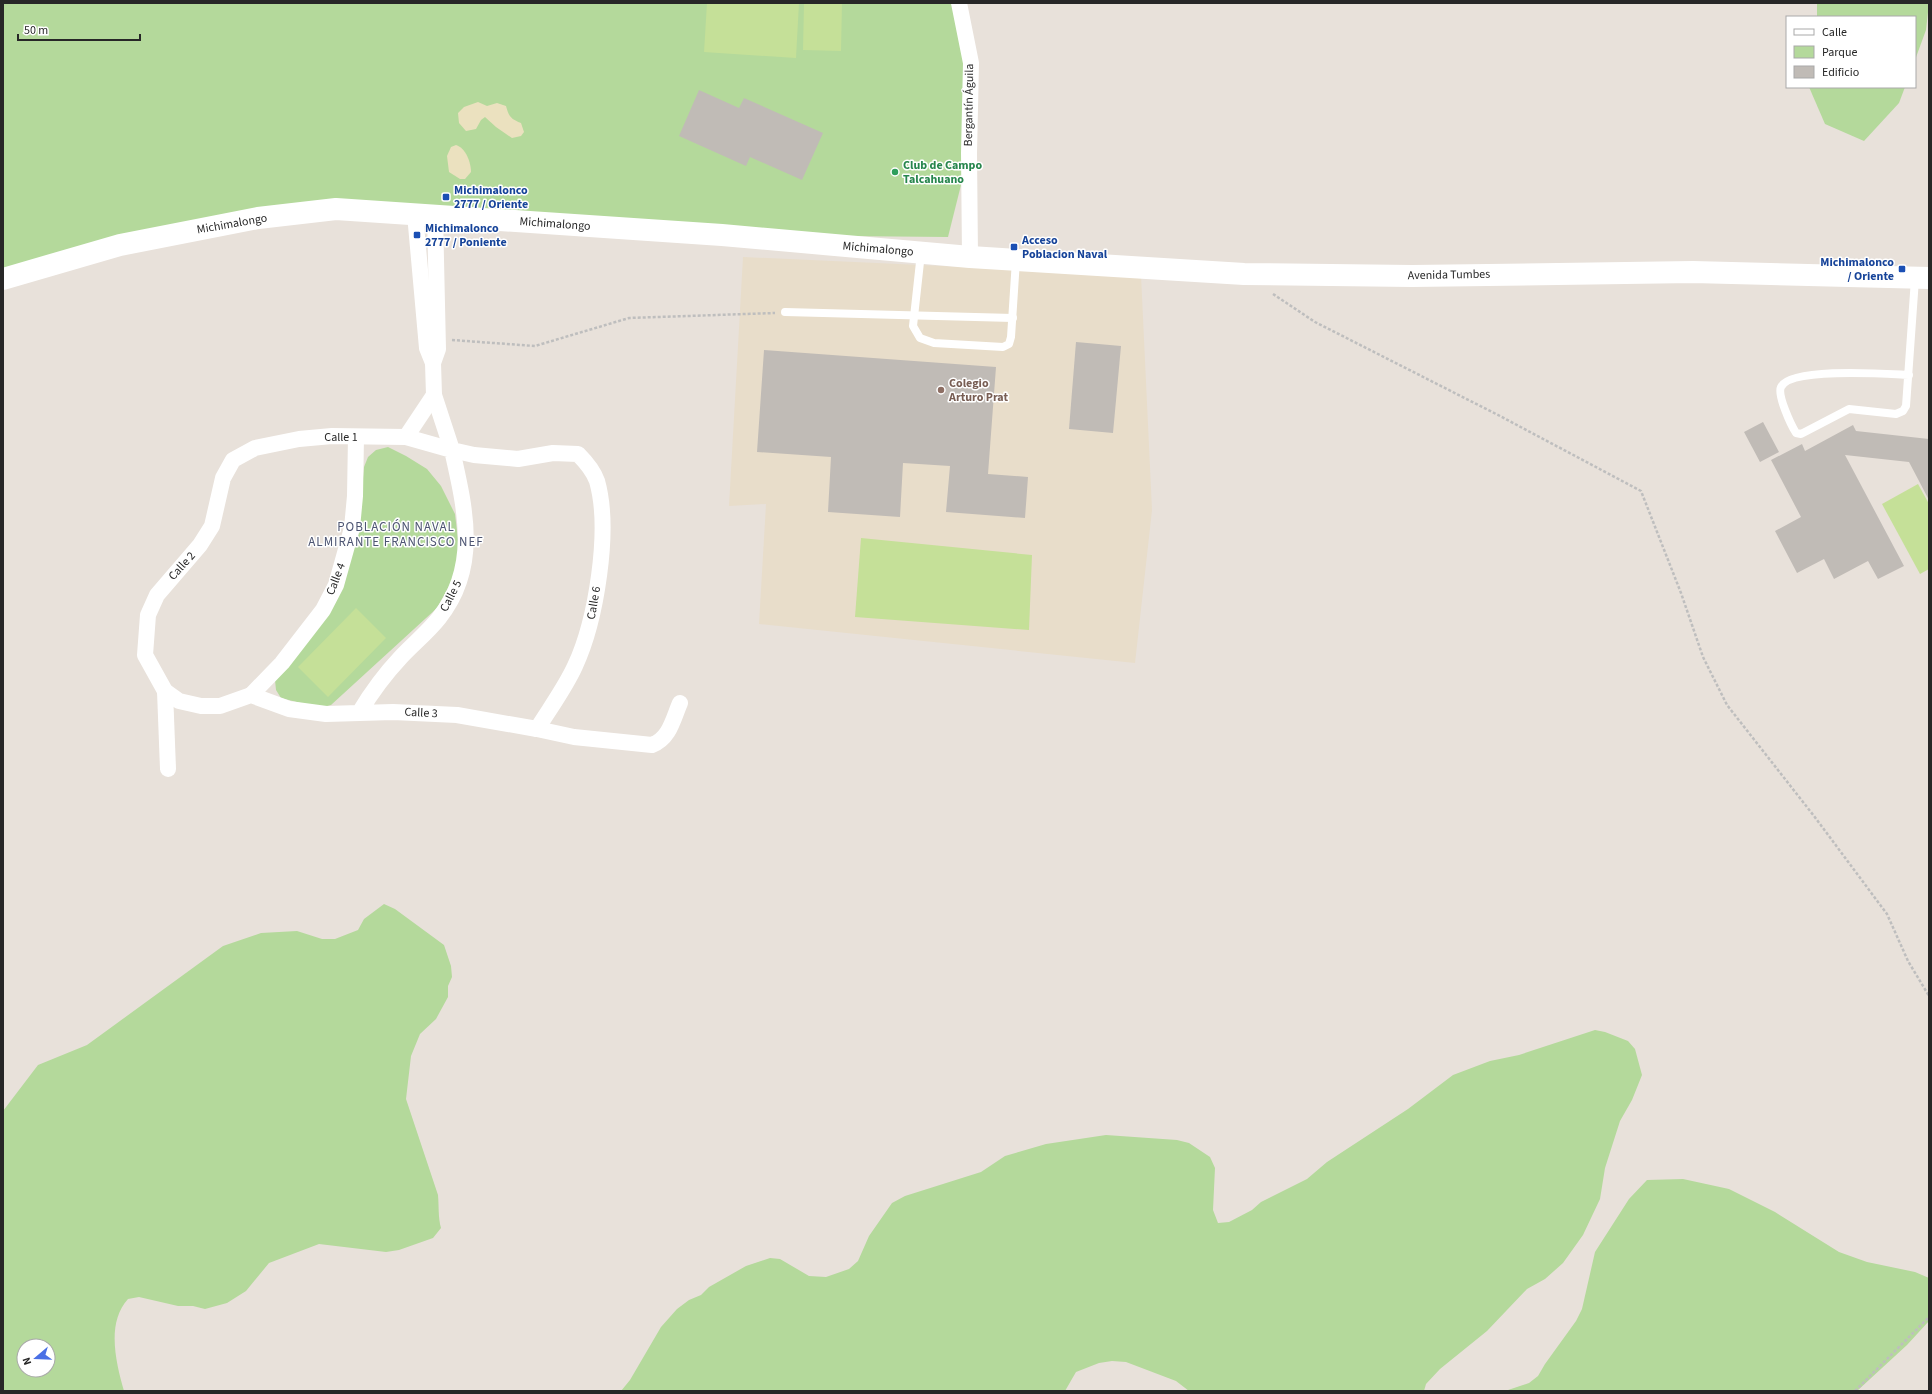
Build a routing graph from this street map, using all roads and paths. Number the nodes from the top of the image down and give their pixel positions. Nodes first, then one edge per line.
1 (959, 3) edge
2 (425, 214) junction
3 (921, 252) junction
4 (970, 256) junction
5 (1016, 260) junction
6 (1922, 278) edge
7 (3, 279) edge
8 (1270, 292) dead end
9 (785, 312) joint
10 (915, 315) junction
11 (1013, 318) junction
12 (438, 339) junction
13 (433, 363) junction
14 (1909, 375) junction
15 (434, 395) junction
16 (356, 437) junction
17 (406, 437) junction
18 (452, 450) junction
19 (233, 460) joint
20 (590, 466) joint
21 (165, 691) junction
22 (251, 695) junction
23 (680, 703) dead end
24 (359, 713) junction
25 (537, 729) junction
26 (168, 769) dead end
27 (1929, 996) edge
28 (1929, 1316) edge
29 (1855, 1391) edge

1 - 4 street, Bergantín Águila
2 - 3 main road, Michimalongo
2 - 7 main road, Michimalongo
2 - 12 street
2 - 13 street
3 - 4 main road, Michimalongo
3 - 10 lane
4 - 5 main road, Avenida Tumbes
5 - 6 main road, Avenida Tumbes
5 - 11 lane
6 - 14 lane
8 - 27 path
9 - 10 lane
9 - 12 path
10 - 11 lane
10 - 11 lane
12 - 13 street
13 - 15 street
14 - 14 lane
15 - 17 street
15 - 18 street
16 - 17 street, Calle 1
16 - 19 street, Calle 1
16 - 22 street, Calle 4
17 - 18 street, Calle 1
18 - 20 street, Calle 1
18 - 24 street, Calle 5
19 - 21 street, Calle 2
20 - 25 street, Calle 6
21 - 22 street
21 - 26 street
22 - 24 street, Calle 3
23 - 25 street, Calle 3
24 - 25 street, Calle 3
28 - 29 path

